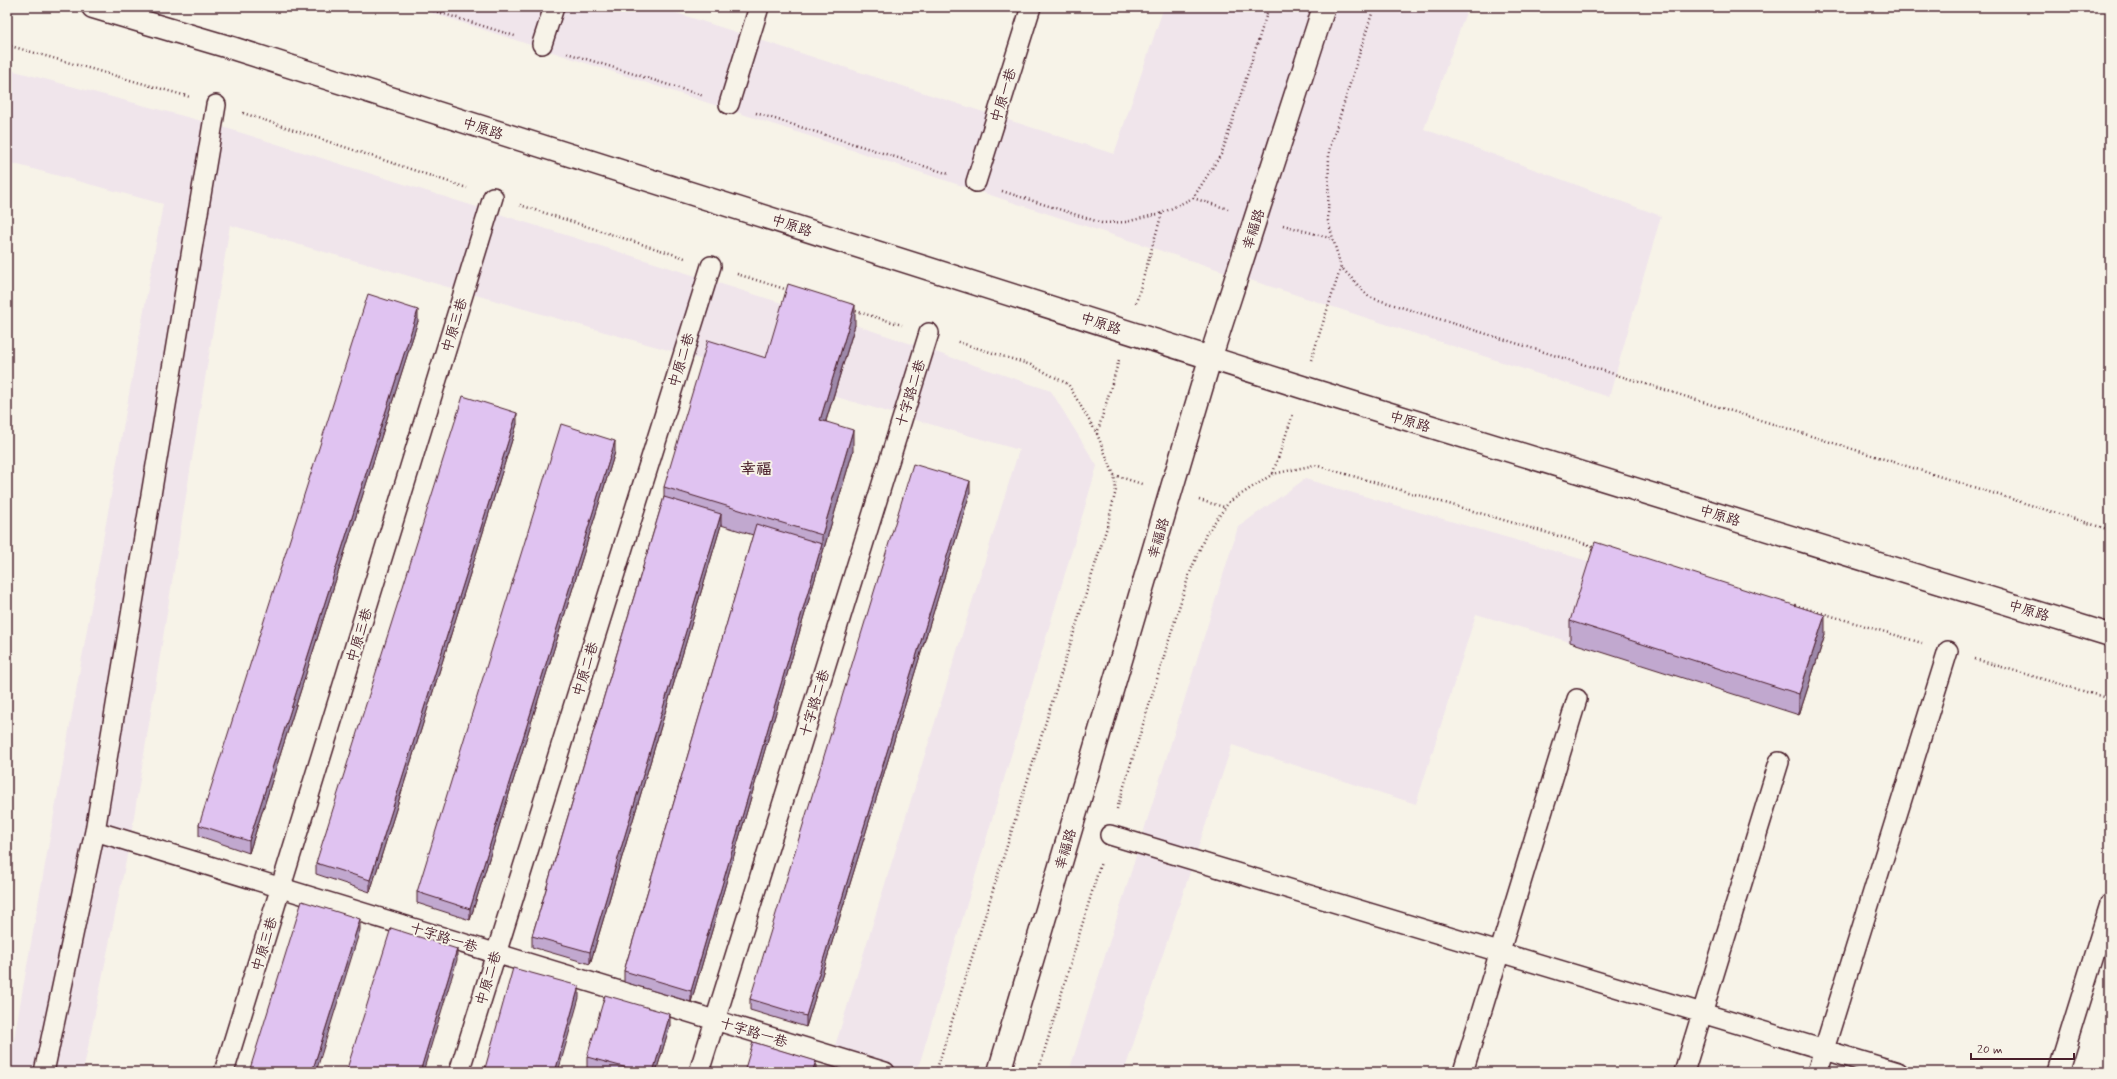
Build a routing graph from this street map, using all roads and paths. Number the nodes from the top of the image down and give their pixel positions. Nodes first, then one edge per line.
1 (93, 7) edge
2 (422, 7) edge
3 (554, 7) edge
4 (759, 7) edge
5 (1031, 7) edge
6 (1269, 7) edge
7 (1324, 7) edge
8 (1374, 7) edge
9 (542, 44) junction
10 (7, 45) edge
11 (730, 104) junction
12 (216, 105) junction
13 (976, 182) junction
14 (493, 197) junction
15 (711, 266) junction
16 (790, 291) edge
17 (848, 309) edge
18 (929, 333) junction
19 (1210, 359) junction
20 (2110, 530) edge
21 (1597, 548) edge
22 (1788, 603) edge
23 (2110, 635) edge
24 (1948, 651) junction
25 (1577, 699) dead end
26 (2110, 699) edge
27 (1778, 762) dead end
28 (95, 830) junction
29 (1110, 835) junction
30 (281, 888) junction
31 (2110, 904) edge
32 (1500, 952) junction
33 (496, 953) junction
34 (1702, 1013) junction
35 (715, 1020) junction
36 (1824, 1050) junction
37 (44, 1072) edge
38 (224, 1072) edge
39 (459, 1072) edge
40 (699, 1072) edge
41 (885, 1072) edge
42 (936, 1072) edge
43 (999, 1072) edge
44 (1038, 1072) edge
45 (1463, 1072) edge
46 (1684, 1072) edge
47 (1816, 1072) edge
48 (1898, 1072) edge
49 (2058, 1072) edge

1 - 19 main road, 中原路
2 - 9 path
3 - 9 lane
4 - 11 lane
5 - 13 lane, 中原一巷
6 - 13 path
7 - 19 main road, 幸福路
8 - 20 path
9 - 11 path
10 - 12 path
11 - 13 path
12 - 14 path
12 - 28 lane
14 - 15 path
14 - 30 lane, 中原三巷
15 - 16 path
15 - 33 lane, 中原二巷
17 - 18 path
18 - 35 lane, 十字路二巷
18 - 42 path
19 - 23 main road, 中原路
19 - 43 main road, 幸福路
21 - 29 path
22 - 24 path
24 - 26 path
24 - 36 lane
25 - 32 lane
27 - 34 lane
28 - 30 lane, 十字路一巷
28 - 37 lane
29 - 32 lane
29 - 44 path
30 - 33 lane, 十字路一巷
30 - 38 lane, 中原三巷
31 - 49 lane
32 - 34 lane
32 - 45 lane
33 - 35 lane, 十字路一巷
33 - 39 lane, 中原二巷
34 - 36 lane
34 - 46 lane
35 - 40 lane, 十字路二巷
35 - 41 lane, 十字路一巷
36 - 47 lane
36 - 48 lane

